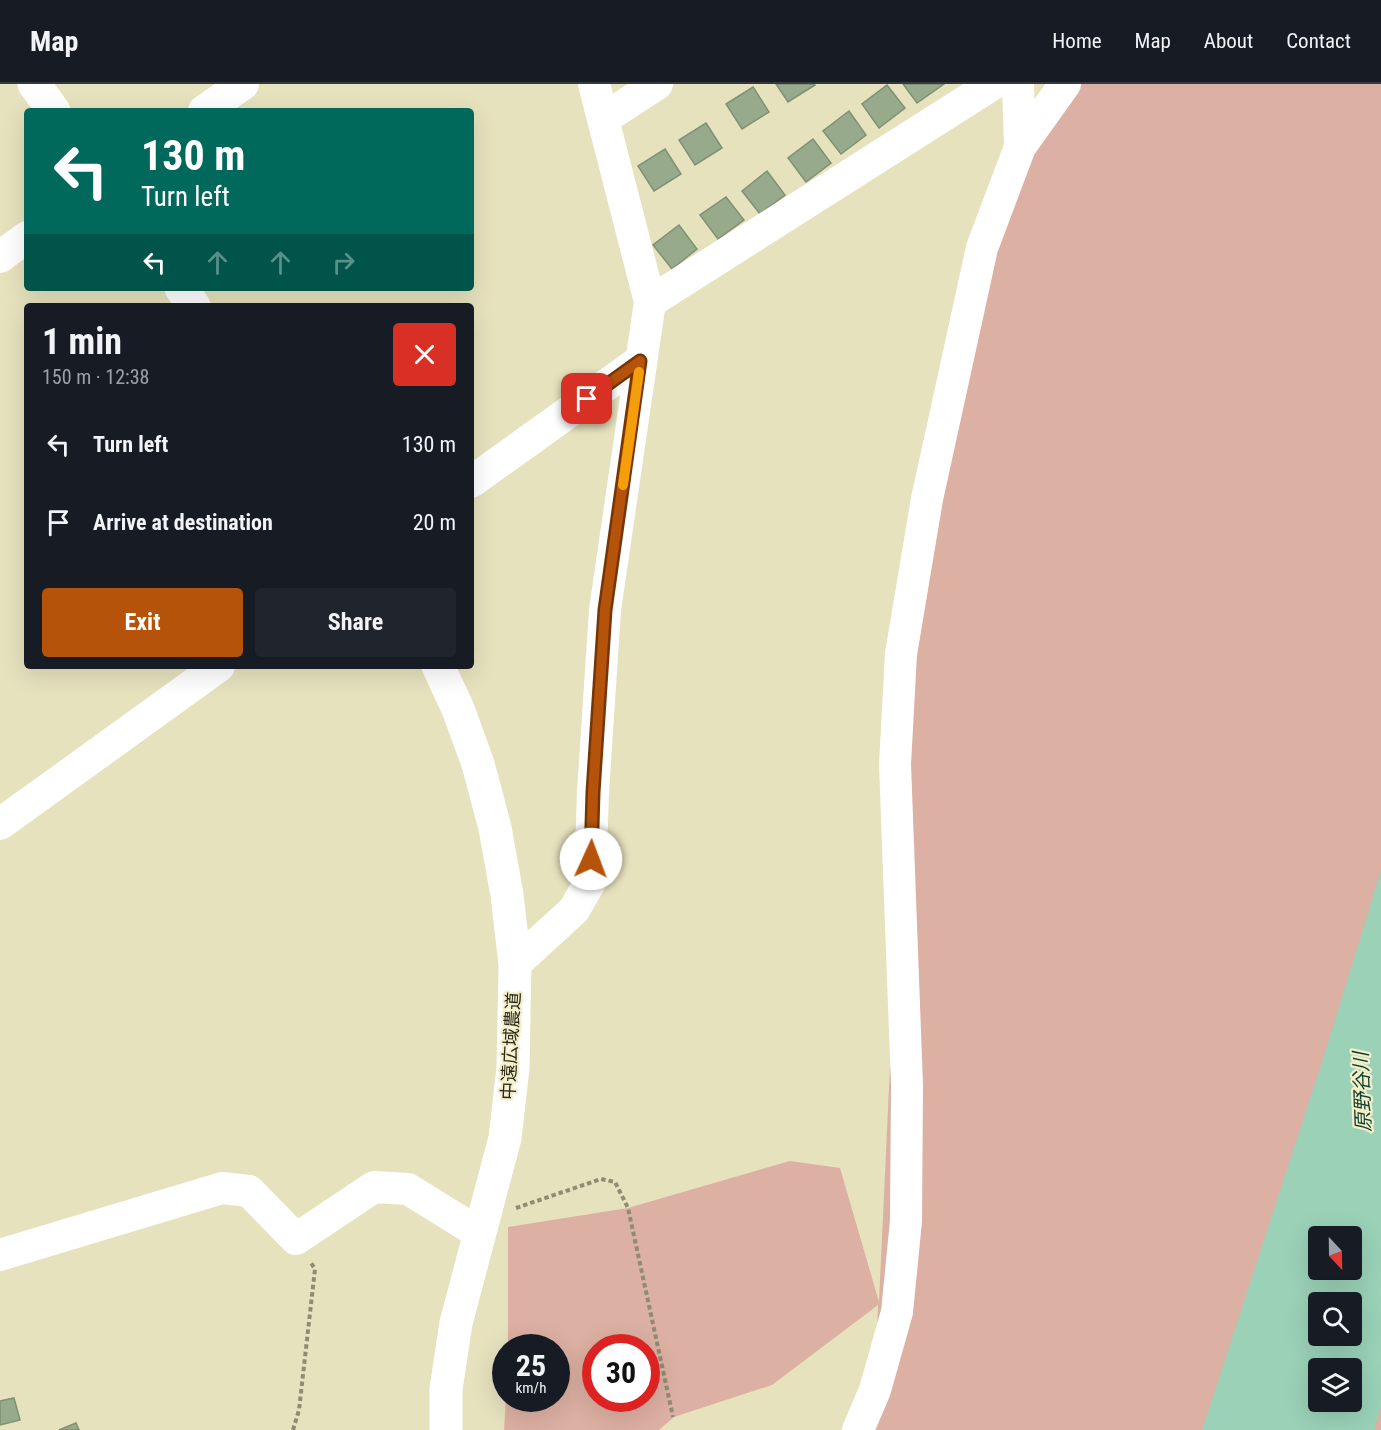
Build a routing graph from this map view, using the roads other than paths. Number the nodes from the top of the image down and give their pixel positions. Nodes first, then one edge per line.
1 (34, 84) edge
2 (243, 84) edge
3 (594, 84) edge
4 (657, 84) edge
5 (993, 84) edge
6 (1018, 84) edge
7 (1065, 84) edge
8 (52, 108) edge
9 (208, 108) edge
10 (603, 119) junction
11 (1020, 147) junction
12 (24, 239) edge
13 (0, 257) edge
14 (650, 302) junction
15 (640, 361) junction
16 (474, 480) edge
17 (215, 669) edge
18 (439, 669) edge
19 (0, 824) edge
20 (515, 964) junction
21 (481, 1226) junction
22 (0, 1255) edge
23 (446, 1430) edge
24 (858, 1430) edge

1 - 8 street
2 - 9 street
3 - 10 street
4 - 10 street
5 - 14 street
6 - 11 street
7 - 11 street
10 - 14 street
11 - 24 street
12 - 13 street
14 - 15 street
15 - 16 street
15 - 20 street
17 - 19 street
18 - 20 street, 中遠広域農道
20 - 21 street, 中遠広域農道
21 - 22 street
21 - 23 street, 中遠広域農道

